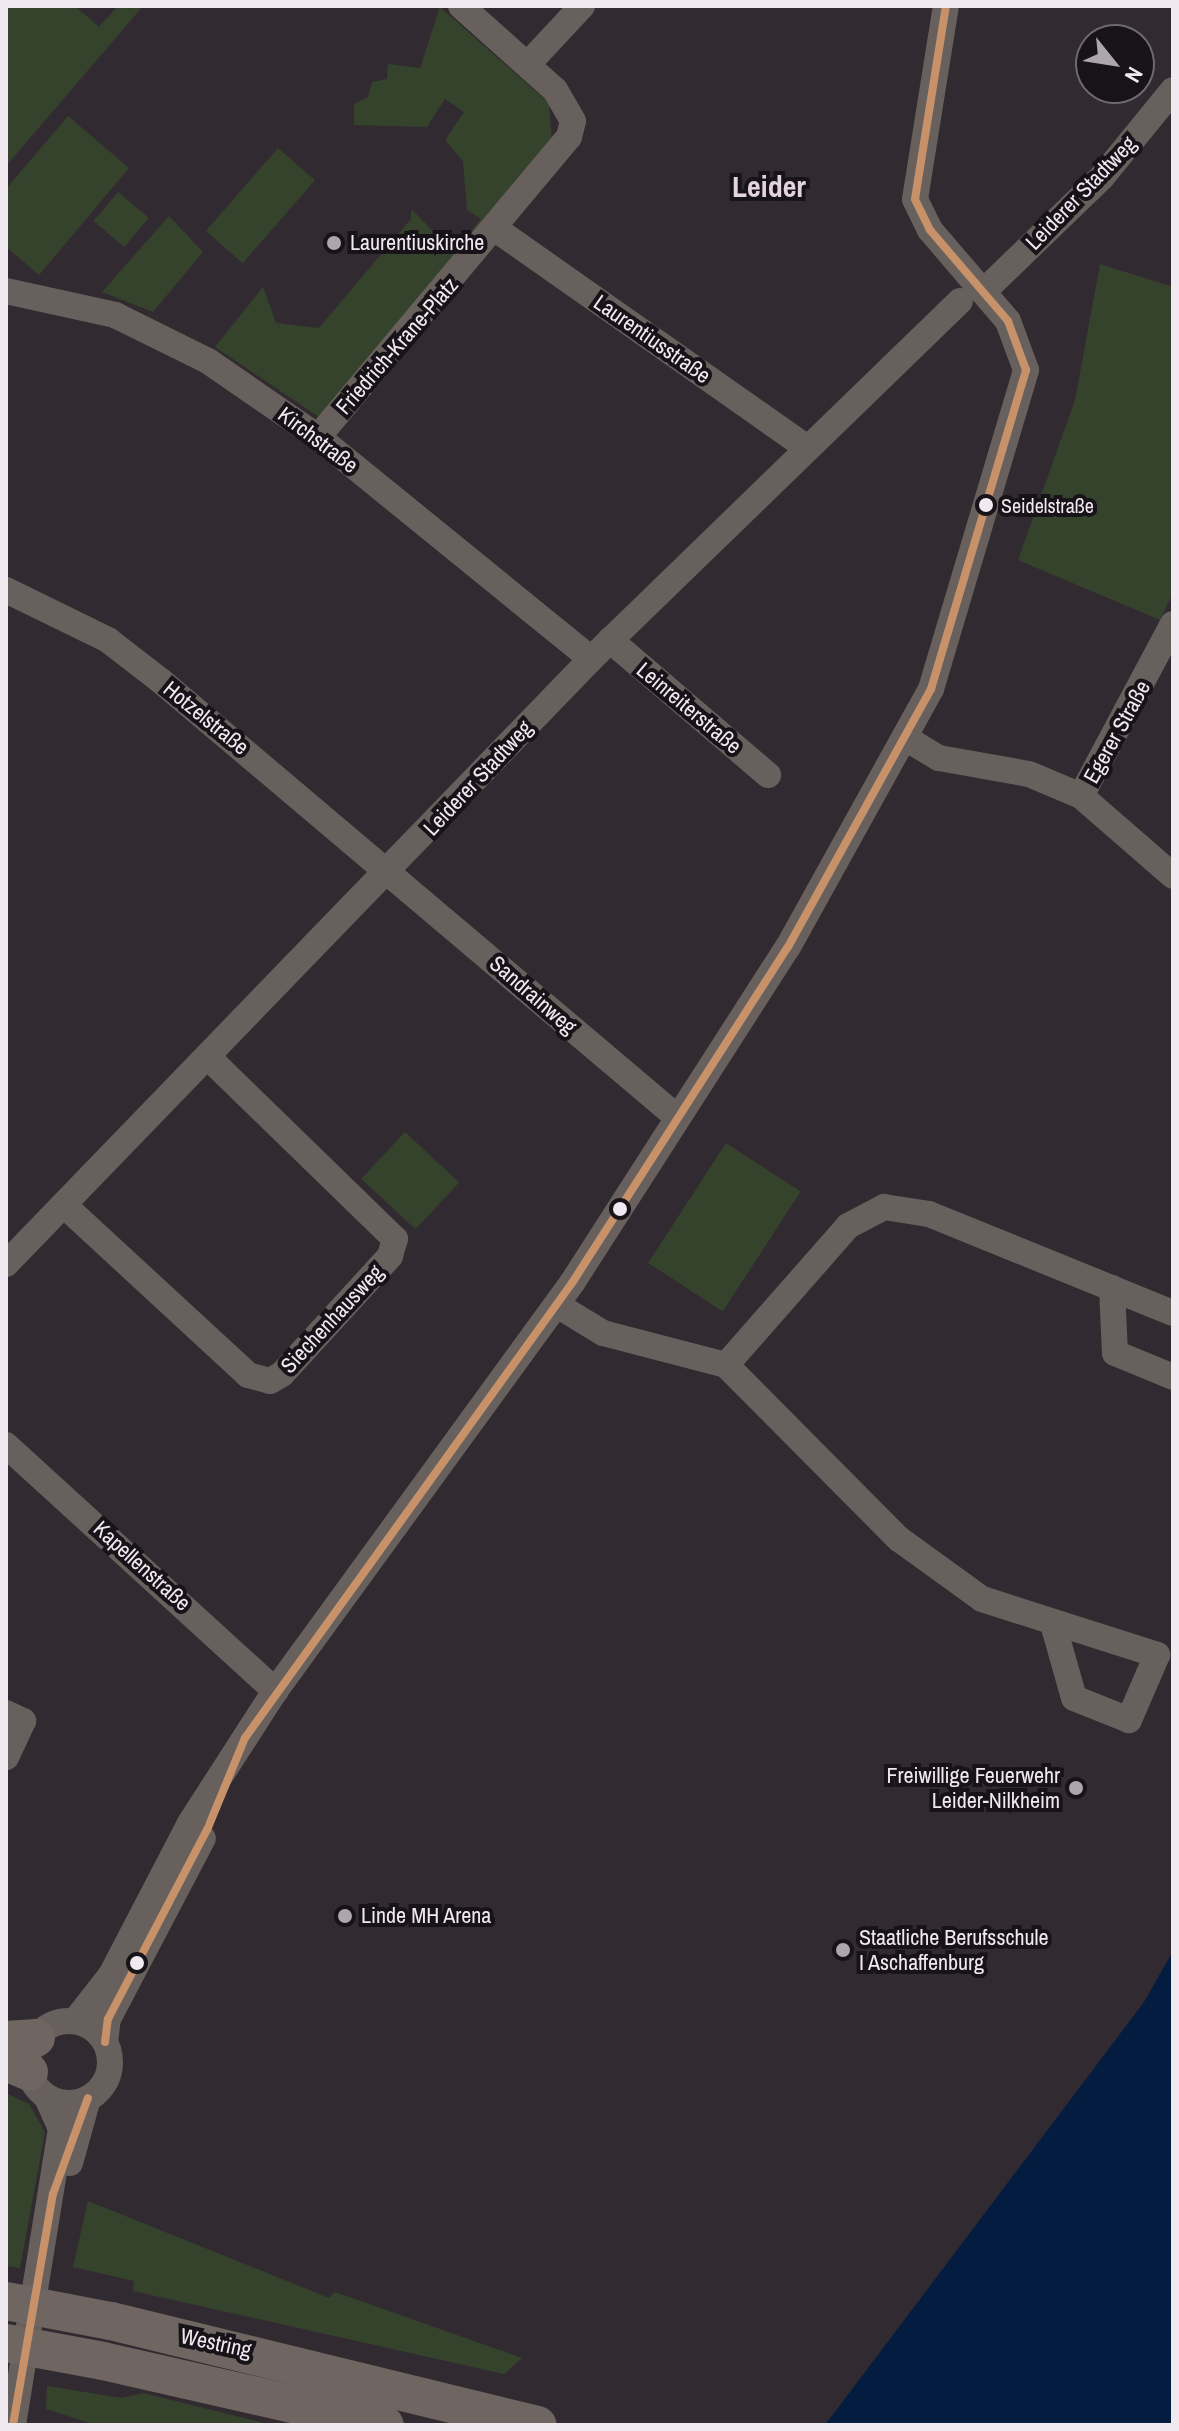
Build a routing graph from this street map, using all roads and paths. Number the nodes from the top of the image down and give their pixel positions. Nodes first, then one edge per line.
1 (461, 6) edge
2 (582, 6) edge
3 (946, 6) edge
4 (528, 64) junction
5 (1173, 90) edge
6 (497, 230) junction
7 (6, 291) edge
8 (973, 292) junction
9 (318, 437) junction
10 (807, 448) junction
11 (6, 590) edge
12 (1173, 624) edge
13 (610, 640) junction
14 (591, 659) junction
15 (907, 739) junction
16 (768, 775) dead end
17 (1081, 796) junction
18 (391, 871) junction
19 (1173, 876) edge
20 (210, 1059) junction
21 (677, 1117) junction
22 (65, 1206) junction
23 (6, 1264) edge
24 (1112, 1288) junction
25 (557, 1305) junction
26 (1173, 1313) edge
27 (726, 1365) junction
28 (1173, 1377) edge
29 (6, 1445) edge
30 (1053, 1624) dead end
31 (275, 1691) junction
32 (6, 1713) edge
33 (245, 1738) junction
34 (6, 1757) edge
35 (75, 2021) junction
36 (105, 2042) junction
37 (25, 2062) edge
38 (88, 2098) junction
39 (53, 2194) junction
40 (6, 2301) edge
41 (6, 2343) edge
42 (13, 2425) edge
43 (385, 2425) edge
44 (537, 2425) edge

1 - 4 street
2 - 4 street
3 - 8 street
4 - 6 street, Friedrich-Krane-Platz
5 - 8 street, Leiderer Stadtweg
6 - 9 street, Friedrich-Krane-Platz
6 - 10 street, Laurentiusstraße
7 - 9 street, Kirchstraße
8 - 10 street, Leiderer Stadtweg
8 - 15 street
9 - 14 street, Kirchstraße
10 - 13 street, Leiderer Stadtweg
11 - 18 street, Hotzelstraße
12 - 17 street, Egerer Straße
13 - 14 street, Leiderer Stadtweg
13 - 16 street, Leinreiterstraße
14 - 18 street, Leiderer Stadtweg
15 - 17 street
15 - 21 street
17 - 19 street
18 - 20 street, Leiderer Stadtweg
18 - 21 street, Sandrainweg
20 - 22 street, Leiderer Stadtweg
20 - 22 street, Siechenhausweg
21 - 25 street
22 - 23 street, Leiderer Stadtweg
24 - 26 street
24 - 27 street
24 - 28 street
25 - 27 street
25 - 31 street
27 - 30 street
29 - 31 street, Kapellenstraße
31 - 33 street
32 - 34 street
33 - 35 street
33 - 36 street
35 - 36 street
35 - 37 street
36 - 38 street
37 - 38 street
37 - 39 street
38 - 39 street
39 - 42 street
40 - 44 highway, Westring, bridge
41 - 43 highway, Westring, bridge

